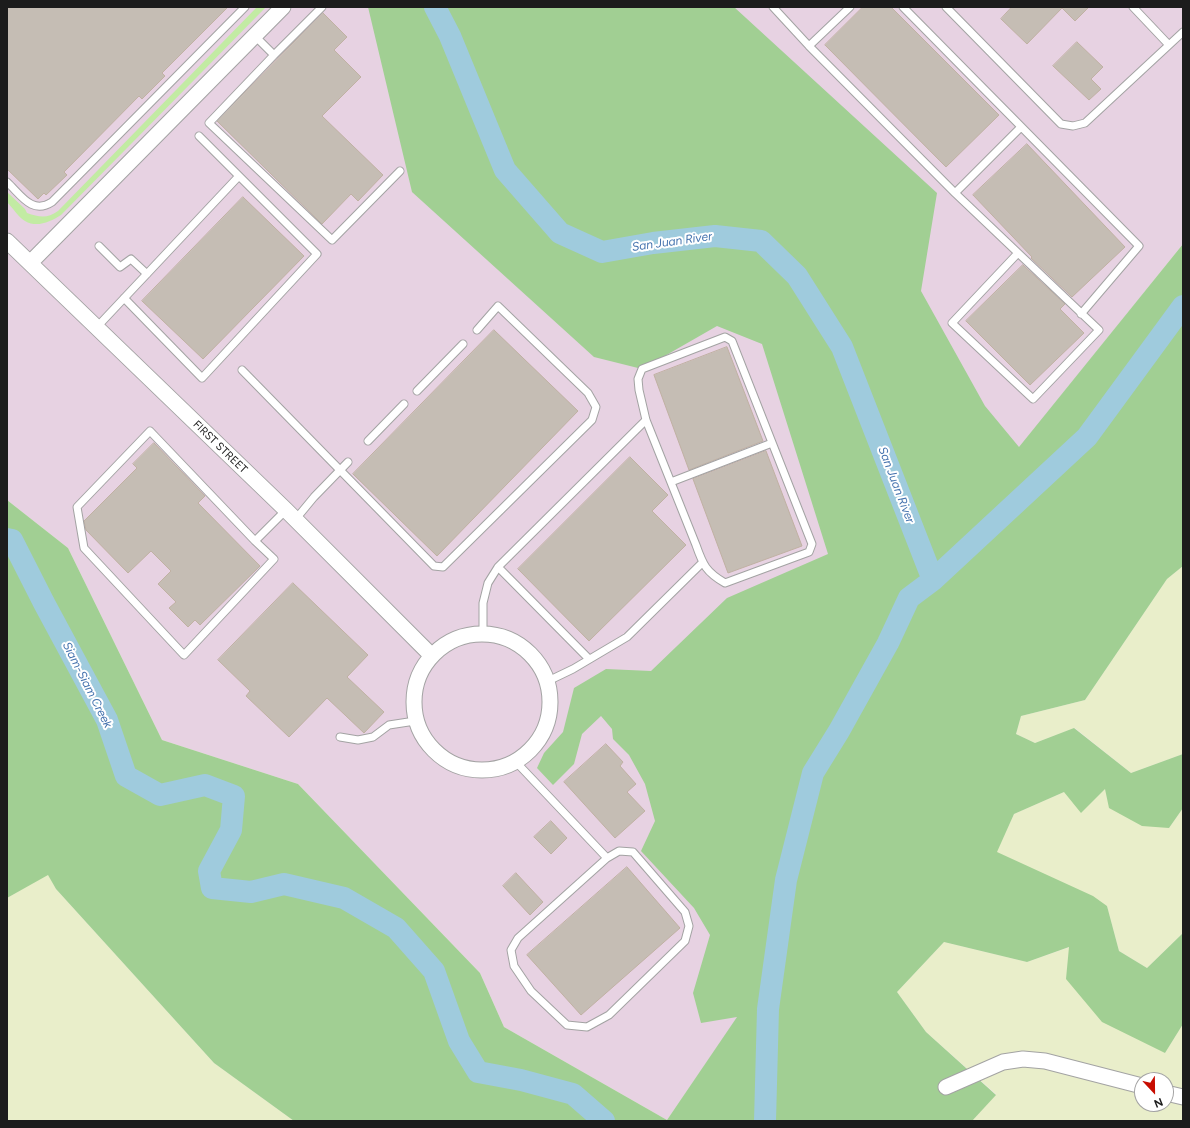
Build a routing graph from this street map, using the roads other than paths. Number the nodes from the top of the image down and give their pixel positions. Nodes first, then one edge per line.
1 (245, 7) edge
2 (282, 7) edge
3 (322, 7) edge
4 (773, 7) edge
5 (850, 7) edge
6 (902, 7) edge
7 (946, 7) edge
8 (1133, 7) edge
9 (1183, 32) edge
10 (255, 36) junction
11 (1169, 45) junction
12 (809, 46) junction
13 (274, 54) junction
14 (1021, 126) junction
15 (198, 136) dead end
16 (400, 171) dead end
17 (239, 176) junction
18 (7, 182) edge
19 (955, 193) junction
20 (7, 241) edge
21 (98, 246) dead end
22 (1018, 253) junction
23 (30, 263) junction
24 (147, 274) junction
25 (124, 298) junction
26 (1081, 314) junction
27 (96, 328) junction
28 (477, 330) dead end
29 (463, 344) dead end
30 (242, 370) dead end
31 (417, 391) dead end
32 (404, 404) dead end
33 (646, 420) junction
34 (368, 441) dead end
35 (772, 442) junction
36 (348, 462) dead end
37 (340, 471) junction
38 (671, 482) junction
39 (291, 515) junction
40 (255, 541) junction
41 (702, 563) junction
42 (498, 567) junction
43 (483, 632) junction
44 (431, 655) junction
45 (589, 659) junction
46 (548, 681) junction
47 (415, 722) junction
48 (340, 737) dead end
49 (516, 762) junction
50 (607, 858) junction
51 (1134, 1084) edge
52 (946, 1087) dead end

1 - 18 lane
2 - 10 street
3 - 13 lane
4 - 12 lane
5 - 12 lane
6 - 14 lane
7 - 11 lane
8 - 11 lane
9 - 11 lane
10 - 13 lane
10 - 23 street
12 - 19 lane
13 - 16 lane
14 - 19 lane
14 - 26 lane
15 - 17 lane
17 - 24 lane
17 - 25 lane
19 - 22 lane
20 - 23 street, FIRST STREET
21 - 24 lane
22 - 26 lane
22 - 26 lane
23 - 27 street, FIRST STREET
24 - 25 lane
25 - 27 lane
27 - 39 street, FIRST STREET
28 - 37 lane
29 - 31 lane
30 - 37 lane
32 - 34 lane
33 - 35 lane
33 - 38 lane
33 - 42 lane
35 - 38 lane
35 - 41 lane
36 - 37 lane
37 - 39 lane
38 - 41 lane
39 - 40 lane
39 - 44 street, FIRST STREET
40 - 40 lane
41 - 45 lane
42 - 43 lane
42 - 45 lane
43 - 44 street
43 - 46 street
44 - 47 street
45 - 46 lane
46 - 49 street
47 - 48 lane
47 - 49 street
49 - 50 lane
50 - 50 lane
51 - 52 street

